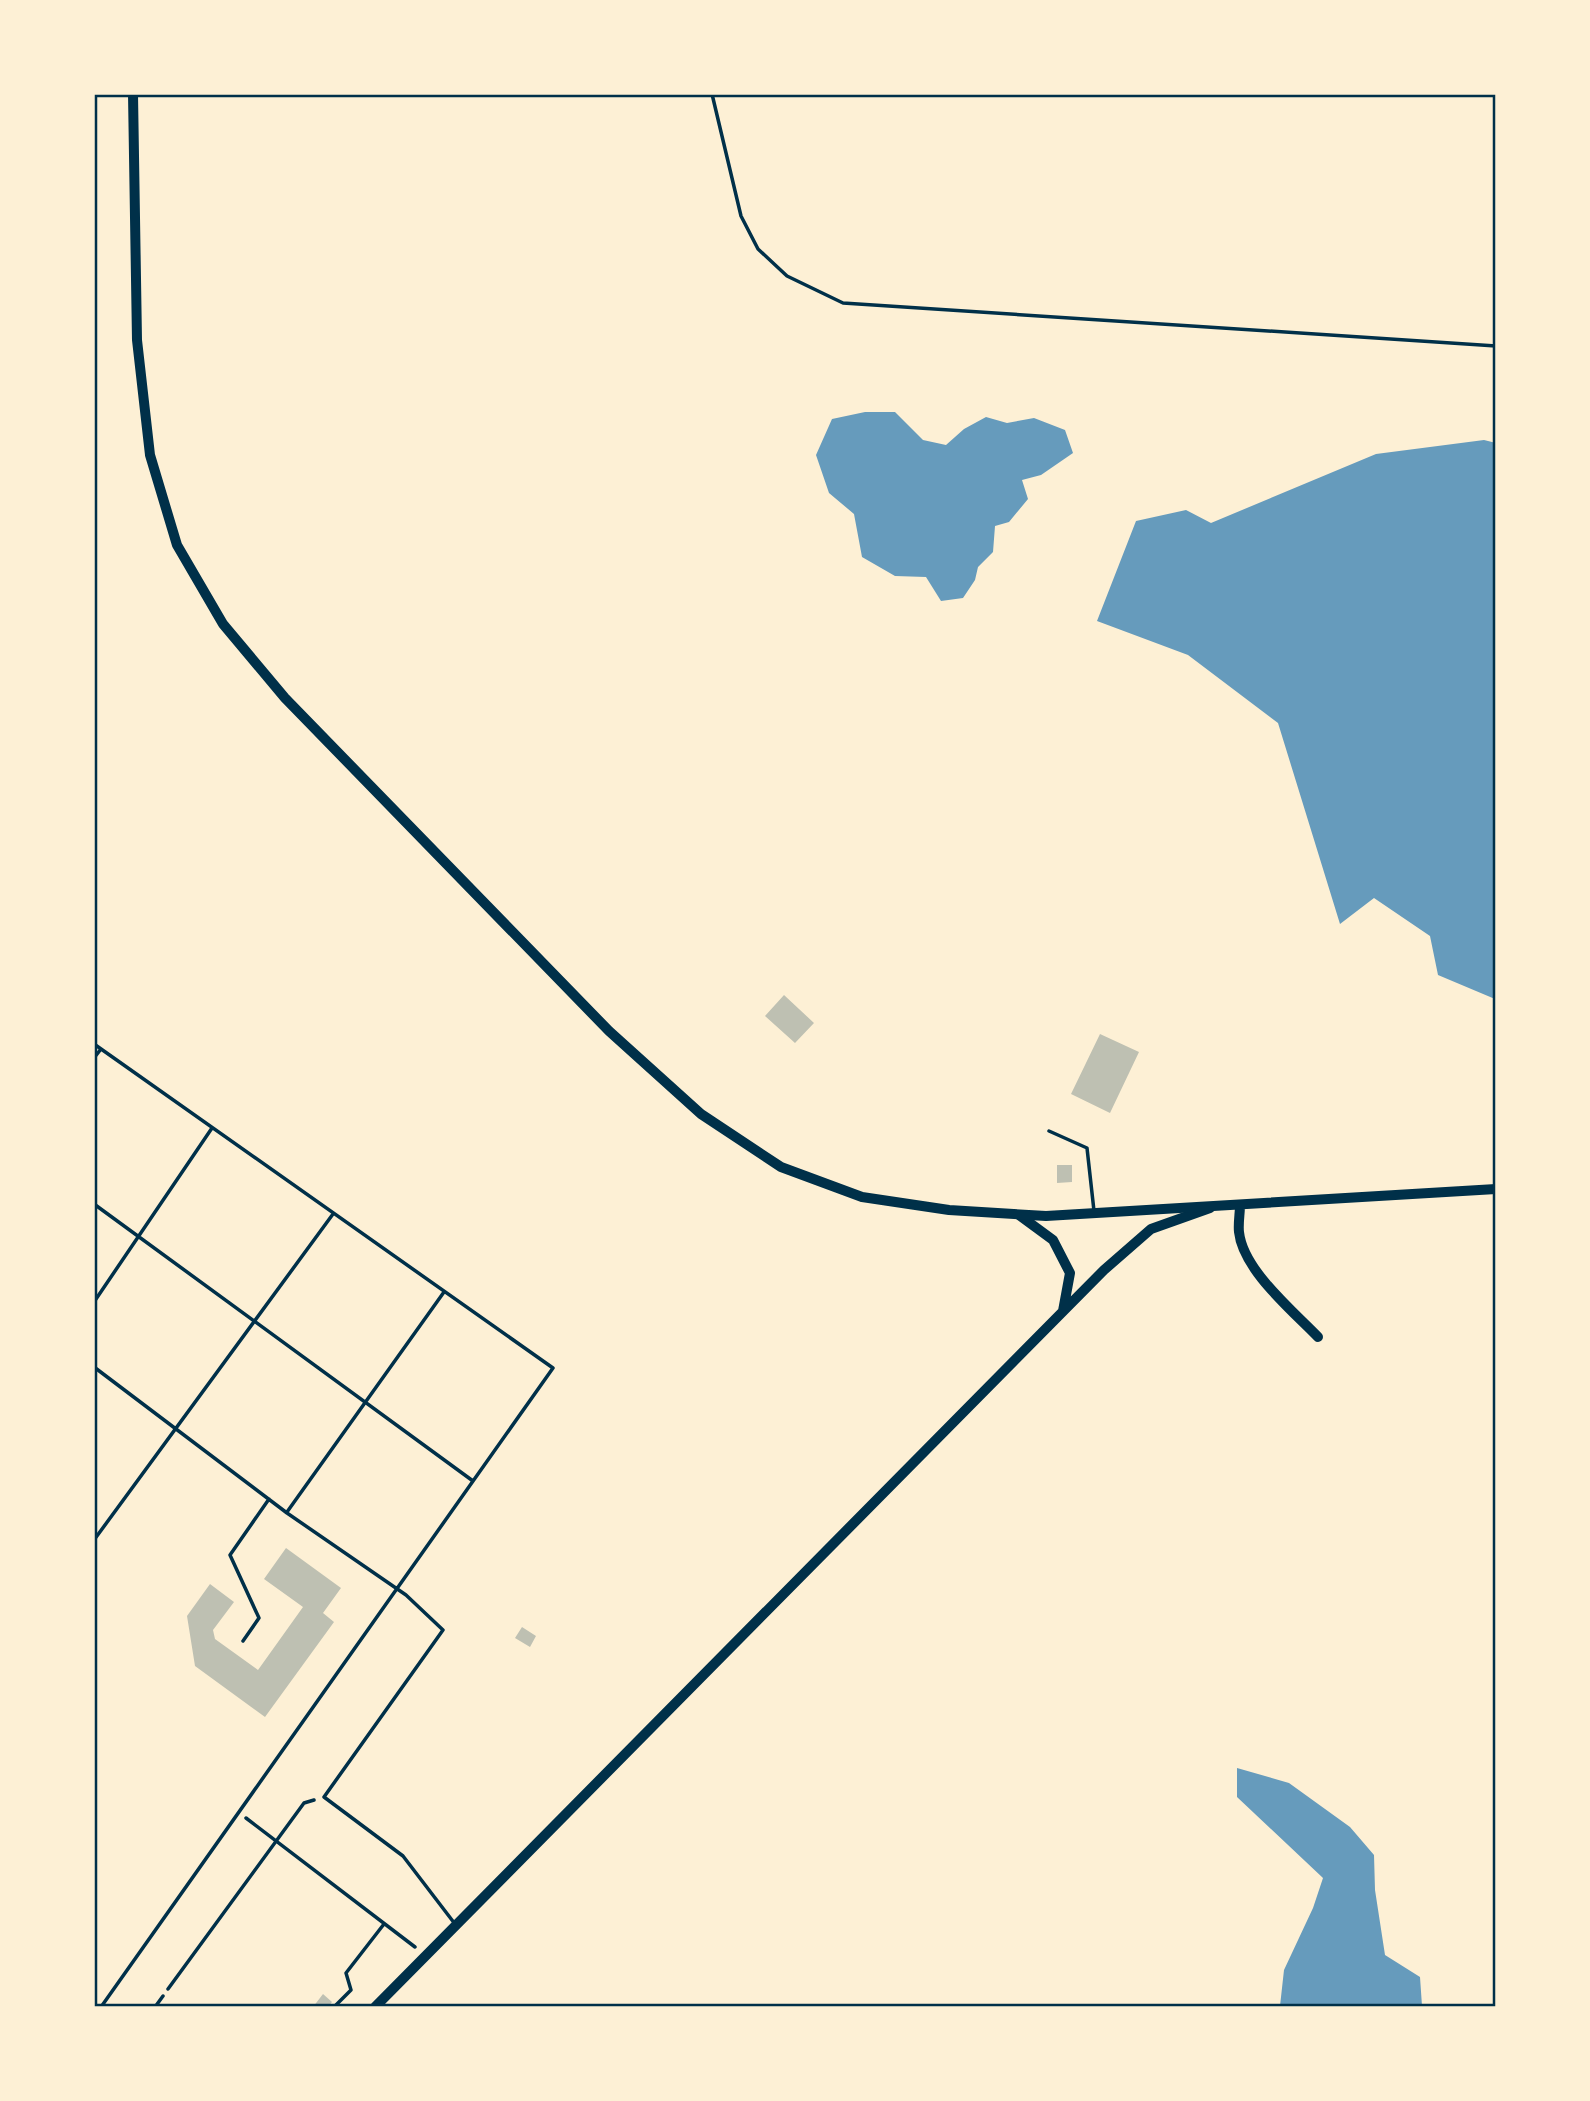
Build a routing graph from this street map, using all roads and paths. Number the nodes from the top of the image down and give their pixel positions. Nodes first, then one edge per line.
1 (133, 94) edge
2 (712, 94) edge
3 (1496, 346) edge
4 (94, 1044) edge
5 (101, 1049) junction
6 (94, 1058) edge
7 (212, 1128) junction
8 (1049, 1131) dead end
9 (1496, 1189) edge
10 (94, 1204) edge
11 (1240, 1205) junction
12 (1214, 1206) junction
13 (1094, 1213) junction
14 (334, 1214) junction
15 (1020, 1214) junction
16 (139, 1236) junction
17 (444, 1292) junction
18 (94, 1303) edge
19 (1063, 1312) junction
20 (256, 1320) junction
21 (1318, 1337) dead end
22 (94, 1367) edge
23 (365, 1402) junction
24 (176, 1428) junction
25 (473, 1481) junction
26 (269, 1499) junction
27 (287, 1513) junction
28 (95, 1537) edge
29 (397, 1590) junction
30 (243, 1641) dead end
31 (324, 1797) junction
32 (239, 1813) junction
33 (276, 1841) junction
34 (384, 1924) junction
35 (455, 1924) junction
36 (425, 1955) junction
37 (163, 1996) joint
38 (101, 2007) edge
39 (155, 2007) edge
40 (334, 2007) edge
41 (375, 2007) edge

1 - 15 main road
2 - 3 lane
4 - 5 lane
5 - 6 lane
5 - 7 lane
7 - 14 lane
7 - 16 lane
8 - 13 lane
9 - 11 main road
10 - 16 lane
11 - 12 main road
11 - 21 main road
12 - 13 main road
12 - 19 street
13 - 15 main road
14 - 17 lane
14 - 20 lane
15 - 19 street
16 - 18 lane
16 - 20 lane
17 - 23 lane
17 - 25 lane
19 - 35 street
20 - 23 lane
20 - 24 lane
22 - 24 lane
23 - 25 lane
23 - 27 lane
24 - 26 lane
24 - 28 lane
25 - 29 lane
26 - 27 lane
26 - 30 lane
27 - 29 lane
29 - 31 lane
29 - 32 lane
31 - 33 path
31 - 35 lane
32 - 33 path
32 - 38 lane
33 - 34 path
33 - 37 path
34 - 36 path
34 - 40 path
35 - 36 street
36 - 41 street
37 - 39 lane

